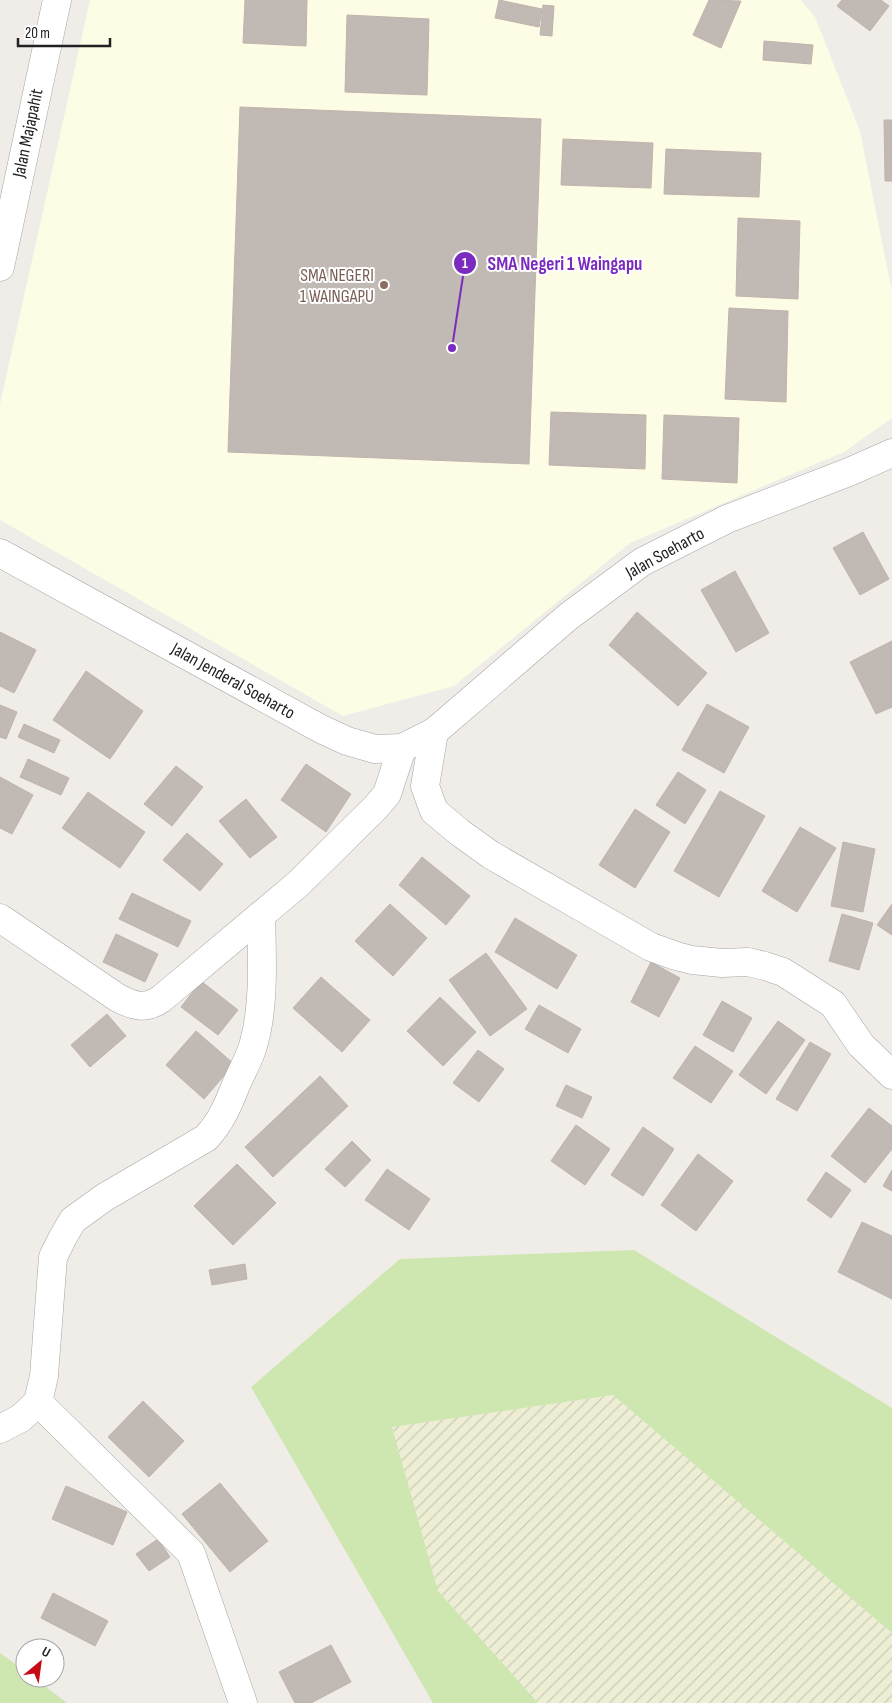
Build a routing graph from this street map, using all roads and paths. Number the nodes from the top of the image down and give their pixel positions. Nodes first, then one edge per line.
1 (57, 0) edge
2 (0, 267) edge
3 (892, 453) edge
4 (0, 553) edge
5 (468, 704) joint
6 (434, 732) junction
7 (402, 748) junction
8 (261, 915) junction
9 (0, 918) edge
10 (892, 1075) edge
11 (38, 1402) junction
12 (0, 1429) edge
13 (243, 1703) edge

1 - 2 street, Jalan Majapahit
3 - 5 street, Jalan Soeharto
4 - 7 street, Jalan Jenderal Soeharto
5 - 6 street, Jalan Jenderal Soeharto
6 - 7 street, Jalan Jenderal Soeharto
6 - 10 street
7 - 8 street
8 - 9 street
8 - 11 street
11 - 12 street
11 - 13 street

